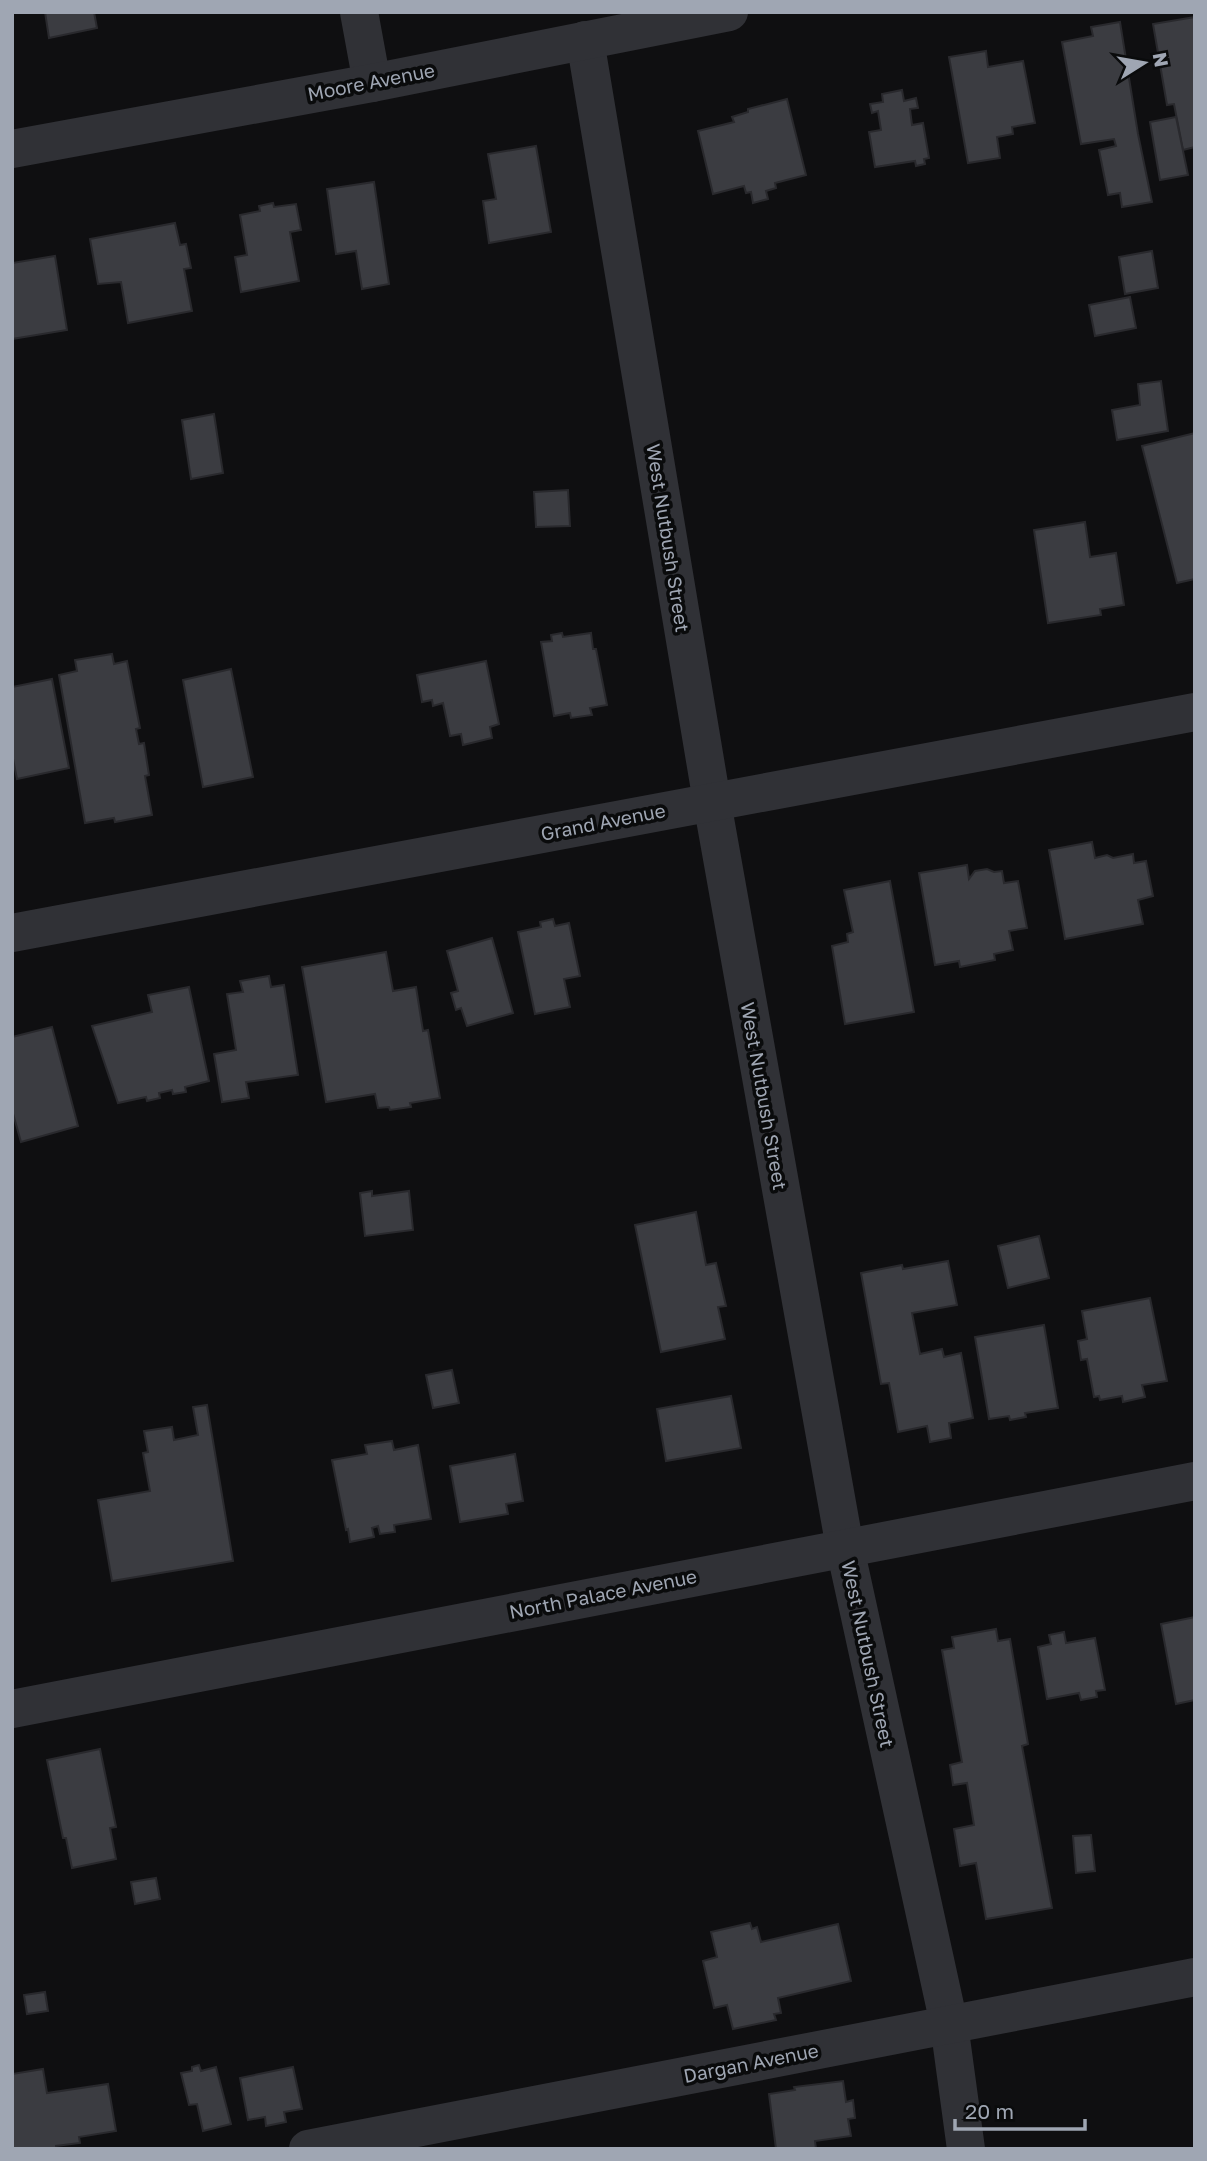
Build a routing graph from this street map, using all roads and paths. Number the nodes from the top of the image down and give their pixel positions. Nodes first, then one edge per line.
1 (359, 12) edge
2 (729, 12) edge
3 (585, 40) junction
4 (372, 83) junction
5 (12, 149) edge
6 (1195, 712) edge
7 (712, 802) junction
8 (12, 933) edge
9 (1195, 1481) edge
10 (845, 1548) junction
11 (12, 1709) edge
12 (1195, 1977) edge
13 (949, 2024) junction
14 (308, 2149) edge
15 (966, 2149) edge

1 - 4 street
2 - 3 street, Moore Avenue
3 - 4 street, Moore Avenue
3 - 7 street, West Nutbush Street
4 - 5 street, Moore Avenue
6 - 7 street, Grand Avenue
7 - 8 street, Grand Avenue
7 - 10 street, West Nutbush Street
9 - 10 street, North Palace Avenue
10 - 11 street, North Palace Avenue
10 - 13 street, West Nutbush Street
12 - 13 street, Dargan Avenue
13 - 14 street, Dargan Avenue
13 - 15 street, West Nutbush Street

